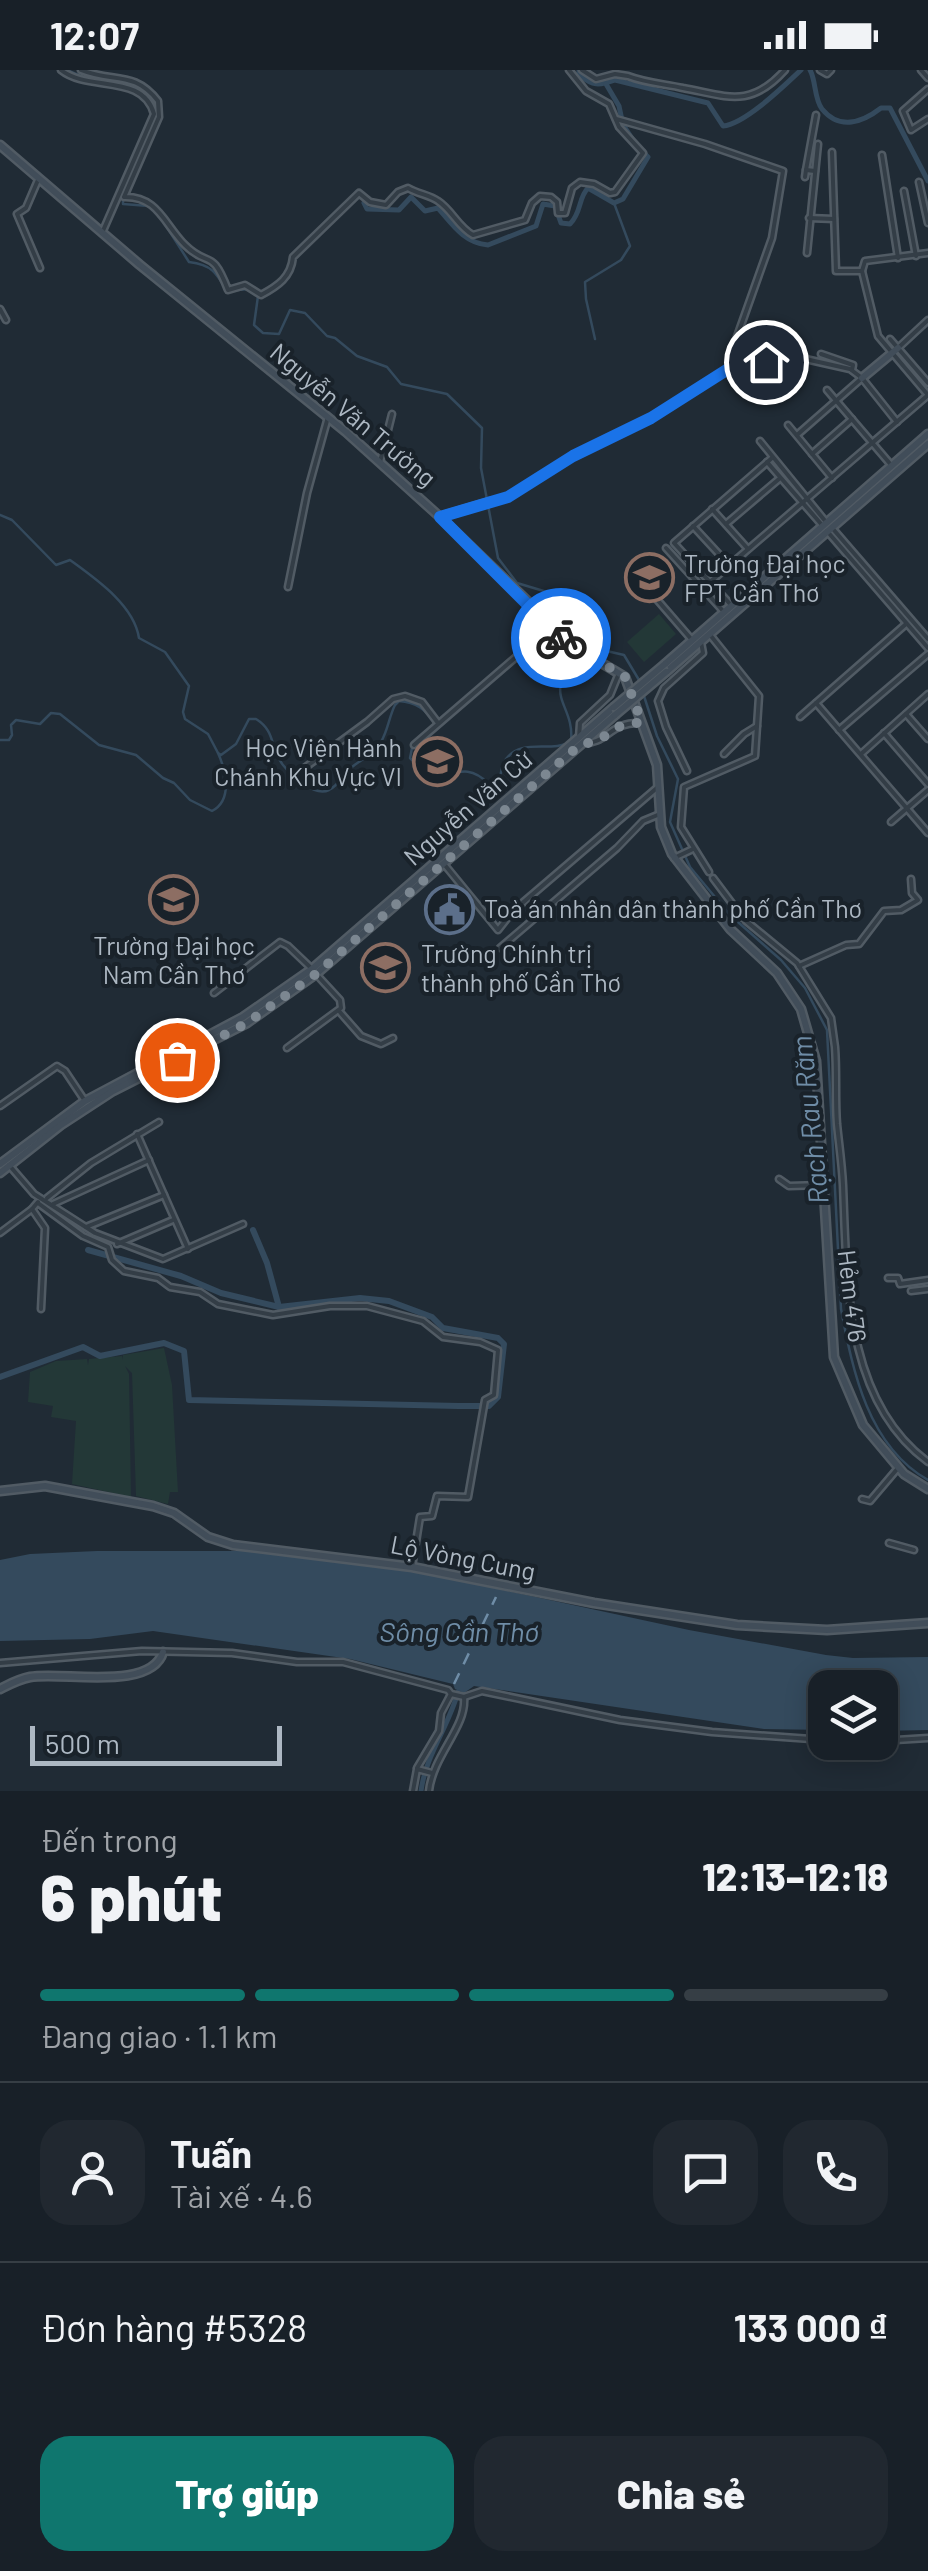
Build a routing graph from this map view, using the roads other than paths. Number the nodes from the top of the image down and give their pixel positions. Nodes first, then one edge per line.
1 (61, 70) edge
2 (80, 70) edge
3 (581, 70) edge
4 (785, 70) edge
5 (820, 70) edge
6 (831, 70) edge
7 (921, 70) edge
8 (571, 72) edge
9 (928, 78) edge
10 (928, 88) edge
11 (154, 95) junction
12 (148, 100) junction
13 (816, 115) dead end
14 (616, 119) junction
15 (928, 119) edge
16 (818, 144) dead end
17 (0, 145) edge
18 (832, 152) dead end
19 (882, 155) dead end
20 (814, 172) junction
21 (38, 178) junction
22 (919, 182) dead end
23 (904, 191) dead end
24 (809, 218) junction
25 (834, 219) junction
26 (928, 222) edge
27 (102, 233) junction
28 (807, 253) dead end
29 (928, 253) edge
30 (916, 256) junction
31 (898, 258) junction
32 (40, 268) dead end
33 (862, 271) junction
34 (0, 309) edge
35 (6, 320) dead end
36 (926, 324) edge
37 (890, 339) dead end
38 (894, 350) junction
39 (822, 354) dead end
40 (736, 364) junction
41 (852, 370) junction
42 (862, 378) junction
43 (928, 382) edge
44 (827, 390) dead end
45 (928, 395) edge
46 (836, 400) junction
47 (392, 414) dead end
48 (328, 417) junction
49 (852, 419) junction
50 (897, 422) junction
51 (788, 425) dead end
52 (928, 434) edge
53 (796, 435) junction
54 (760, 441) dead end
55 (873, 443) junction
56 (928, 444) edge
57 (812, 454) junction
58 (770, 460) junction
59 (380, 462) junction
60 (895, 468) junction
61 (781, 477) junction
62 (832, 478) junction
63 (805, 501) junction
64 (488, 502) joint
65 (712, 509) junction
66 (440, 517) junction
67 (726, 524) junction
68 (693, 526) junction
69 (827, 526) junction
70 (666, 548) dead end
71 (748, 549) junction
72 (729, 565) junction
73 (641, 581) dead end
74 (710, 582) junction
75 (288, 587) dead end
76 (733, 607) junction
77 (724, 612) junction
78 (909, 621) junction
79 (552, 626) junction
80 (708, 633) junction
81 (928, 639) edge
82 (696, 640) junction
83 (928, 651) edge
84 (619, 673) junction
85 (928, 695) edge
86 (816, 703) junction
87 (906, 714) junction
88 (800, 716) dead end
89 (438, 723) junction
90 (642, 723) junction
91 (757, 726) junction
92 (839, 730) junction
93 (884, 734) junction
94 (928, 739) edge
95 (581, 740) junction
96 (414, 744) dead end
97 (724, 754) dead end
98 (860, 755) junction
99 (302, 769) dead end
100 (687, 772) dead end
101 (658, 787) junction
102 (928, 787) edge
103 (907, 808) junction
104 (660, 814) junction
105 (891, 822) dead end
106 (928, 832) edge
107 (691, 850) junction
108 (677, 857) junction
109 (442, 861) junction
110 (912, 879) dead end
111 (500, 948) dead end
112 (799, 966) junction
113 (314, 971) junction
114 (214, 993) dead end
115 (339, 1011) junction
116 (393, 1038) dead end
117 (287, 1048) dead end
118 (112, 1089) junction
119 (85, 1101) junction
120 (0, 1106) edge
121 (159, 1122) dead end
122 (59, 1123) junction
123 (137, 1134) junction
124 (149, 1160) junction
125 (5, 1163) edge
126 (0, 1172) edge
127 (779, 1179) dead end
128 (823, 1191) junction
129 (164, 1195) junction
130 (42, 1200) junction
131 (53, 1204) junction
132 (32, 1209) junction
133 (175, 1220) junction
134 (243, 1224) dead end
135 (86, 1227) junction
136 (0, 1233) edge
137 (118, 1244) junction
138 (188, 1249) junction
139 (888, 1278) dead end
140 (928, 1280) edge
141 (928, 1289) edge
142 (911, 1291) dead end
143 (41, 1309) dead end
144 (928, 1462) edge
145 (898, 1468) junction
146 (928, 1490) edge
147 (0, 1491) edge
148 (862, 1499) dead end
149 (890, 1542) dead end
150 (914, 1550) dead end
151 (412, 1566) junction
152 (928, 1624) edge
153 (163, 1652) junction
154 (0, 1663) edge
155 (0, 1689) edge
156 (451, 1694) junction
157 (463, 1697) junction
158 (928, 1738) edge
159 (808, 1739) edge
160 (898, 1740) edge
161 (418, 1768) junction
162 (430, 1772) junction
163 (413, 1791) edge
164 (429, 1791) edge

1 - 12 street
2 - 11 street
3 - 4 street
3 - 8 street
5 - 6 street
7 - 9 street
8 - 14 street
10 - 15 street
11 - 12 street
11 - 14 street
12 - 27 street
13 - 20 street
14 - 40 street
16 - 20 street
17 - 21 main road, Nguyễn Văn Trường
18 - 25 street
19 - 31 street
20 - 24 street
21 - 27 main road, Nguyễn Văn Trường
21 - 32 street
22 - 26 street
23 - 30 street
24 - 25 street
24 - 28 street
25 - 33 street
27 - 48 main road, Nguyễn Văn Trường
29 - 30 street
30 - 31 street
31 - 33 street
33 - 38 street
34 - 35 street
36 - 38 street
37 - 38 street
38 - 42 main road
38 - 43 street
38 - 45 street
39 - 41 street
40 - 41 street
40 - 64 street
41 - 42 street
42 - 46 street
42 - 50 street
44 - 46 street
45 - 50 street
46 - 49 street
46 - 53 street
47 - 59 street
48 - 59 main road, Nguyễn Văn Trường
48 - 75 street
49 - 55 street
49 - 57 street
50 - 55 street
51 - 53 street
52 - 60 main road, Nguyễn Văn Cừ
53 - 57 street
54 - 58 street
55 - 60 street
55 - 62 street
56 - 60 main road, Nguyễn Văn Cừ
57 - 62 street
58 - 61 street
58 - 63 street
58 - 65 street
59 - 66 main road, Nguyễn Văn Trường
60 - 69 main road, Nguyễn Văn Cừ
61 - 63 street
61 - 67 street
62 - 63 street
63 - 69 street
63 - 71 street
64 - 66 main road
65 - 67 street
65 - 68 street
66 - 79 main road, Nguyễn Văn Trường
67 - 71 street
68 - 72 street
68 - 74 street
69 - 76 main road, Nguyễn Văn Cừ
69 - 78 street
70 - 77 street
71 - 72 street
72 - 74 street
73 - 82 street
74 - 76 street
76 - 77 main road, Nguyễn Văn Cừ
76 - 80 main road, Nguyễn Văn Cừ
77 - 82 main road, Nguyễn Văn Cừ
78 - 81 street
78 - 83 street
78 - 86 street
79 - 84 main road, Nguyễn Văn Trường
79 - 89 street
80 - 82 main road, Nguyễn Văn Cừ
80 - 91 street
82 - 95 main road, Nguyễn Văn Cừ, bridge
82 - 100 street
83 - 92 street
84 - 90 main road
84 - 95 street
85 - 87 street
86 - 88 street
86 - 92 street
87 - 93 street
87 - 94 street
89 - 96 street
89 - 99 street
90 - 95 street
90 - 101 main road
91 - 97 street
91 - 107 street
92 - 98 street
93 - 98 street
93 - 102 street
95 - 109 main road, Nguyễn Văn Cừ
98 - 103 street
101 - 104 main road
101 - 109 street
102 - 103 street
103 - 105 street
103 - 106 street
104 - 108 main road
104 - 111 street
107 - 108 street
107 - 112 street, Hẻm 476
108 - 128 main road
109 - 113 main road, Nguyễn Văn Cừ
110 - 112 street
112 - 144 street, Hẻm 476
113 - 114 street
113 - 115 street
113 - 118 main road, Nguyễn Văn Cừ
115 - 116 street
115 - 117 street
118 - 119 main road, Nguyễn Văn Cừ
118 - 122 main road, Nguyễn Văn Cừ
119 - 120 street
119 - 122 main road, Nguyễn Văn Cừ
121 - 123 street
122 - 125 main road, Nguyễn Văn Cừ
123 - 124 street
123 - 130 street
124 - 129 street
124 - 131 street
125 - 126 main road, Nguyễn Văn Cừ
125 - 130 street
127 - 128 street
128 - 145 main road
129 - 133 street
129 - 135 street
130 - 131 street
130 - 132 street
130 - 151 street
131 - 135 street
132 - 136 street
132 - 143 street
133 - 137 street
133 - 138 street
134 - 138 street
135 - 137 street
137 - 138 street
139 - 140 street
141 - 142 street
145 - 146 main road
145 - 148 street
147 - 151 main road, Lộ Vòng Cung
149 - 150 street
151 - 152 main road, Lộ Vòng Cung
153 - 154 street
153 - 155 main road
153 - 156 street
156 - 157 street
156 - 161 street
157 - 159 street
157 - 162 street
158 - 160 street
161 - 162 street
161 - 163 street
162 - 164 street

